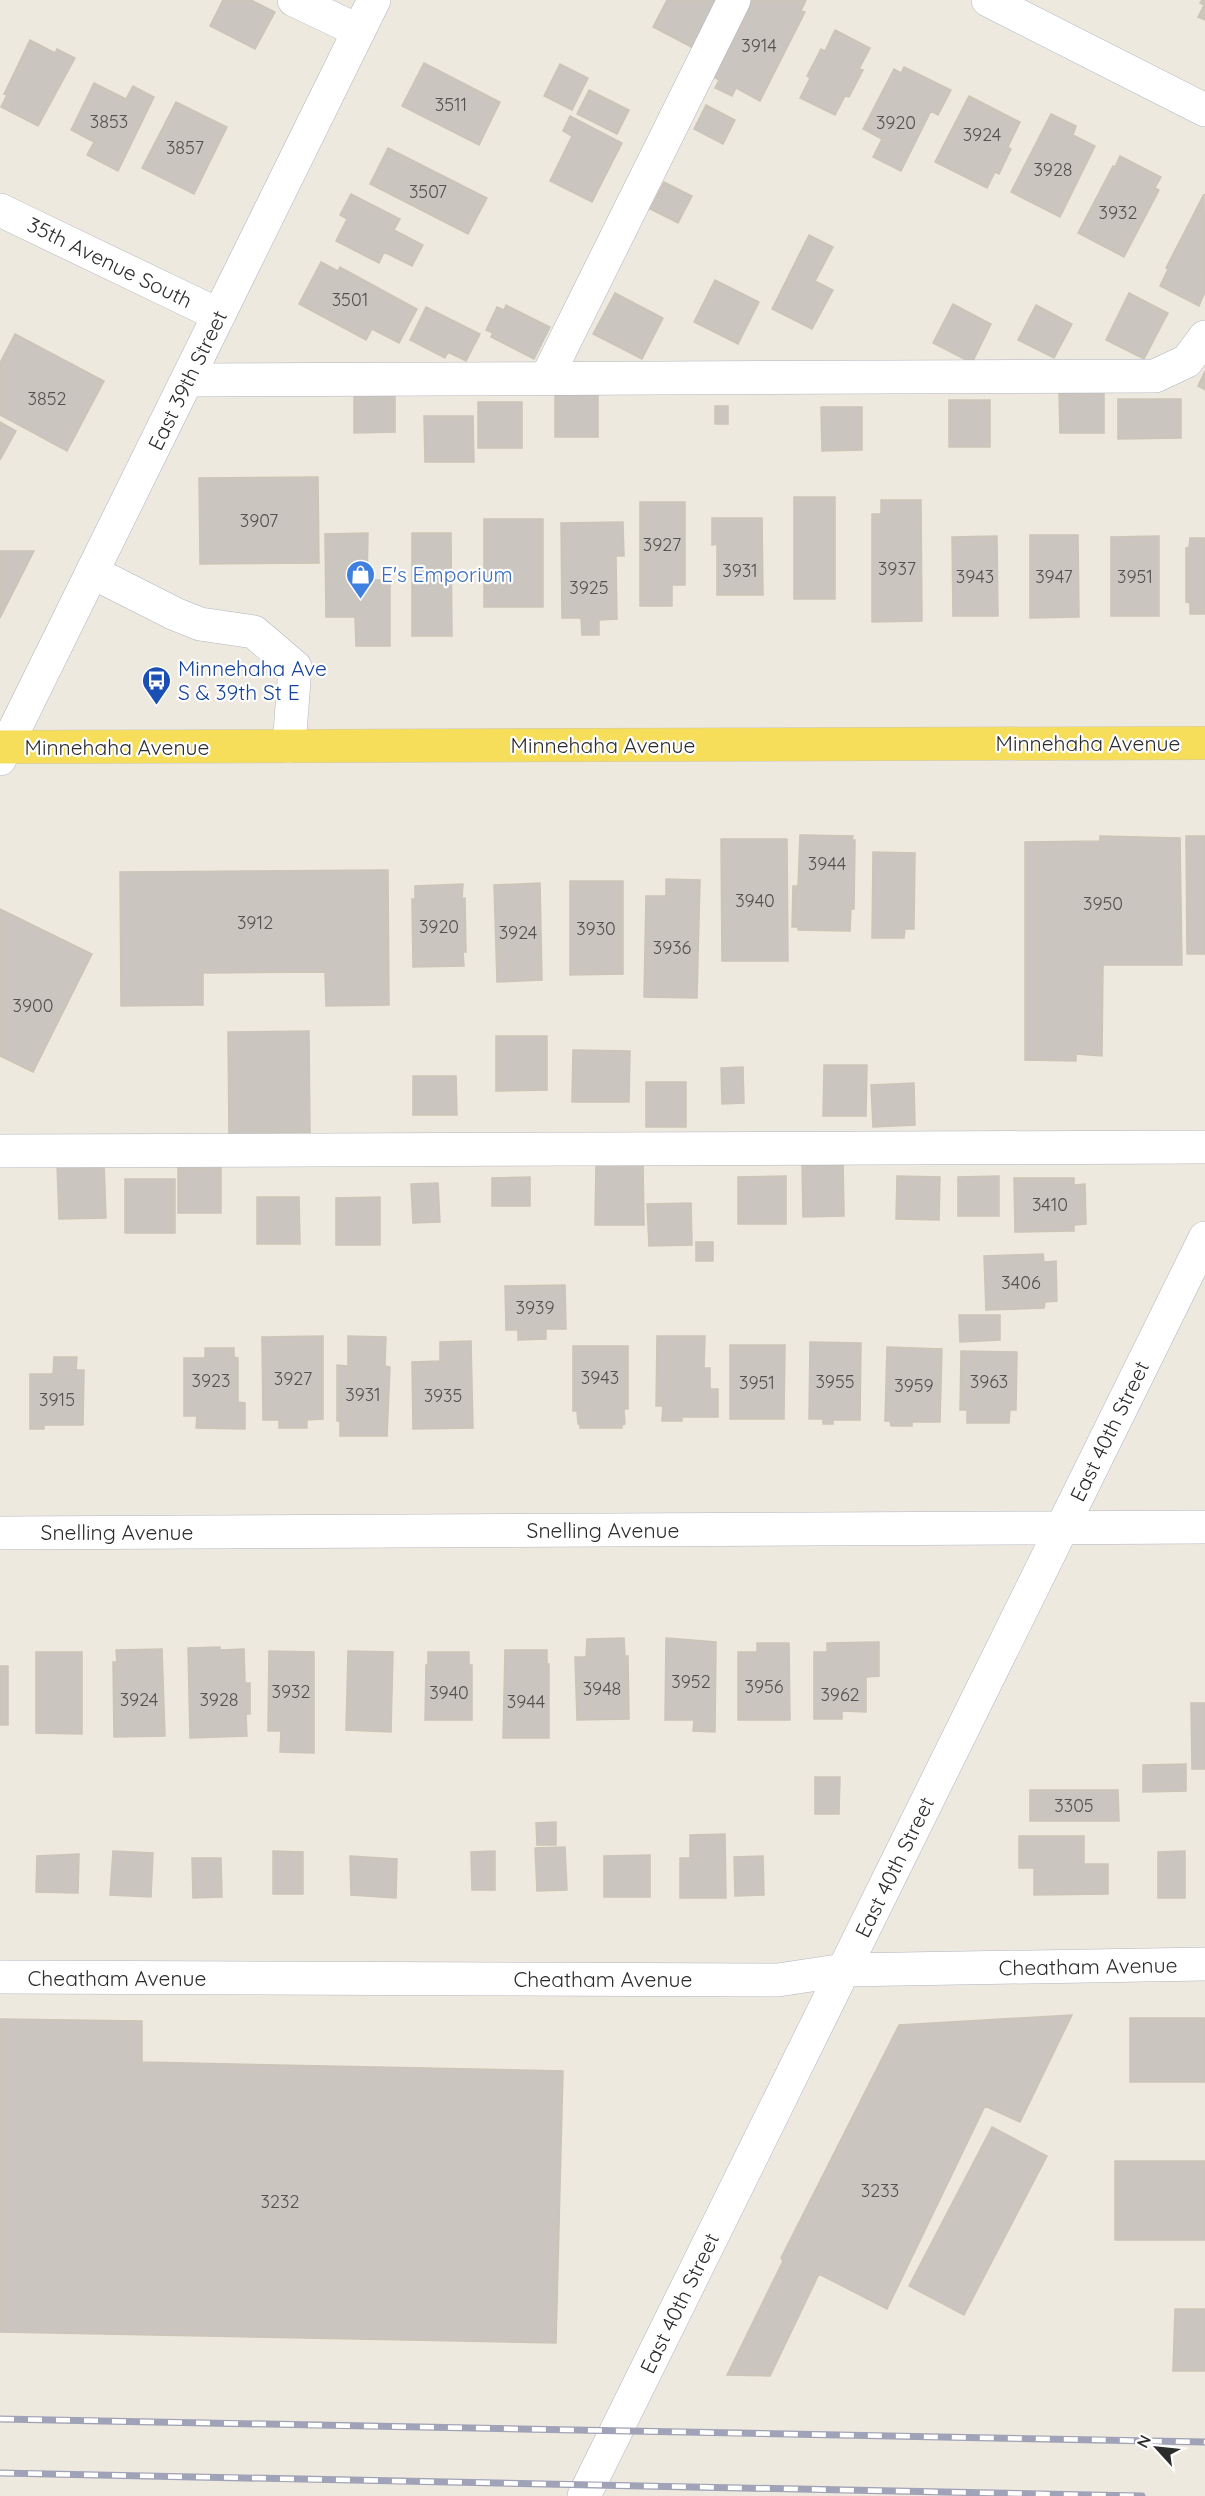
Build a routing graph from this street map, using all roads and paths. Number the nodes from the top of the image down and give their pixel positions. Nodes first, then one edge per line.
1 (294, 0) edge
2 (374, 0) edge
3 (734, 0) edge
4 (988, 0) edge
5 (359, 31) junction
6 (1205, 110) edge
7 (0, 210) edge
8 (219, 315) junction
9 (1205, 338) edge
10 (547, 377) junction
11 (187, 380) junction
12 (92, 572) junction
13 (1205, 742) edge
14 (289, 746) junction
15 (2, 751) edge
16 (1205, 1147) edge
17 (0, 1150) edge
18 (1205, 1238) edge
19 (1205, 1527) edge
20 (1062, 1528) junction
21 (0, 1533) edge
22 (1205, 1964) edge
23 (844, 1970) junction
24 (0, 1977) edge
25 (584, 2496) edge

1 - 5 street
2 - 5 street, East 39th Street
3 - 10 street
4 - 6 street
5 - 8 street, East 39th Street
7 - 8 street, 35th Avenue South
8 - 11 street, East 39th Street
9 - 10 street
10 - 11 street
11 - 12 street, East 39th Street
12 - 14 street
12 - 15 street, East 39th Street
13 - 14 main road, Minnehaha Avenue
14 - 15 main road, Minnehaha Avenue
16 - 17 street
18 - 20 street, East 40th Street
19 - 20 street, Snelling Avenue
20 - 21 street, Snelling Avenue
20 - 23 street, East 40th Street
22 - 23 street, Cheatham Avenue
23 - 24 street, Cheatham Avenue
23 - 25 street, East 40th Street

